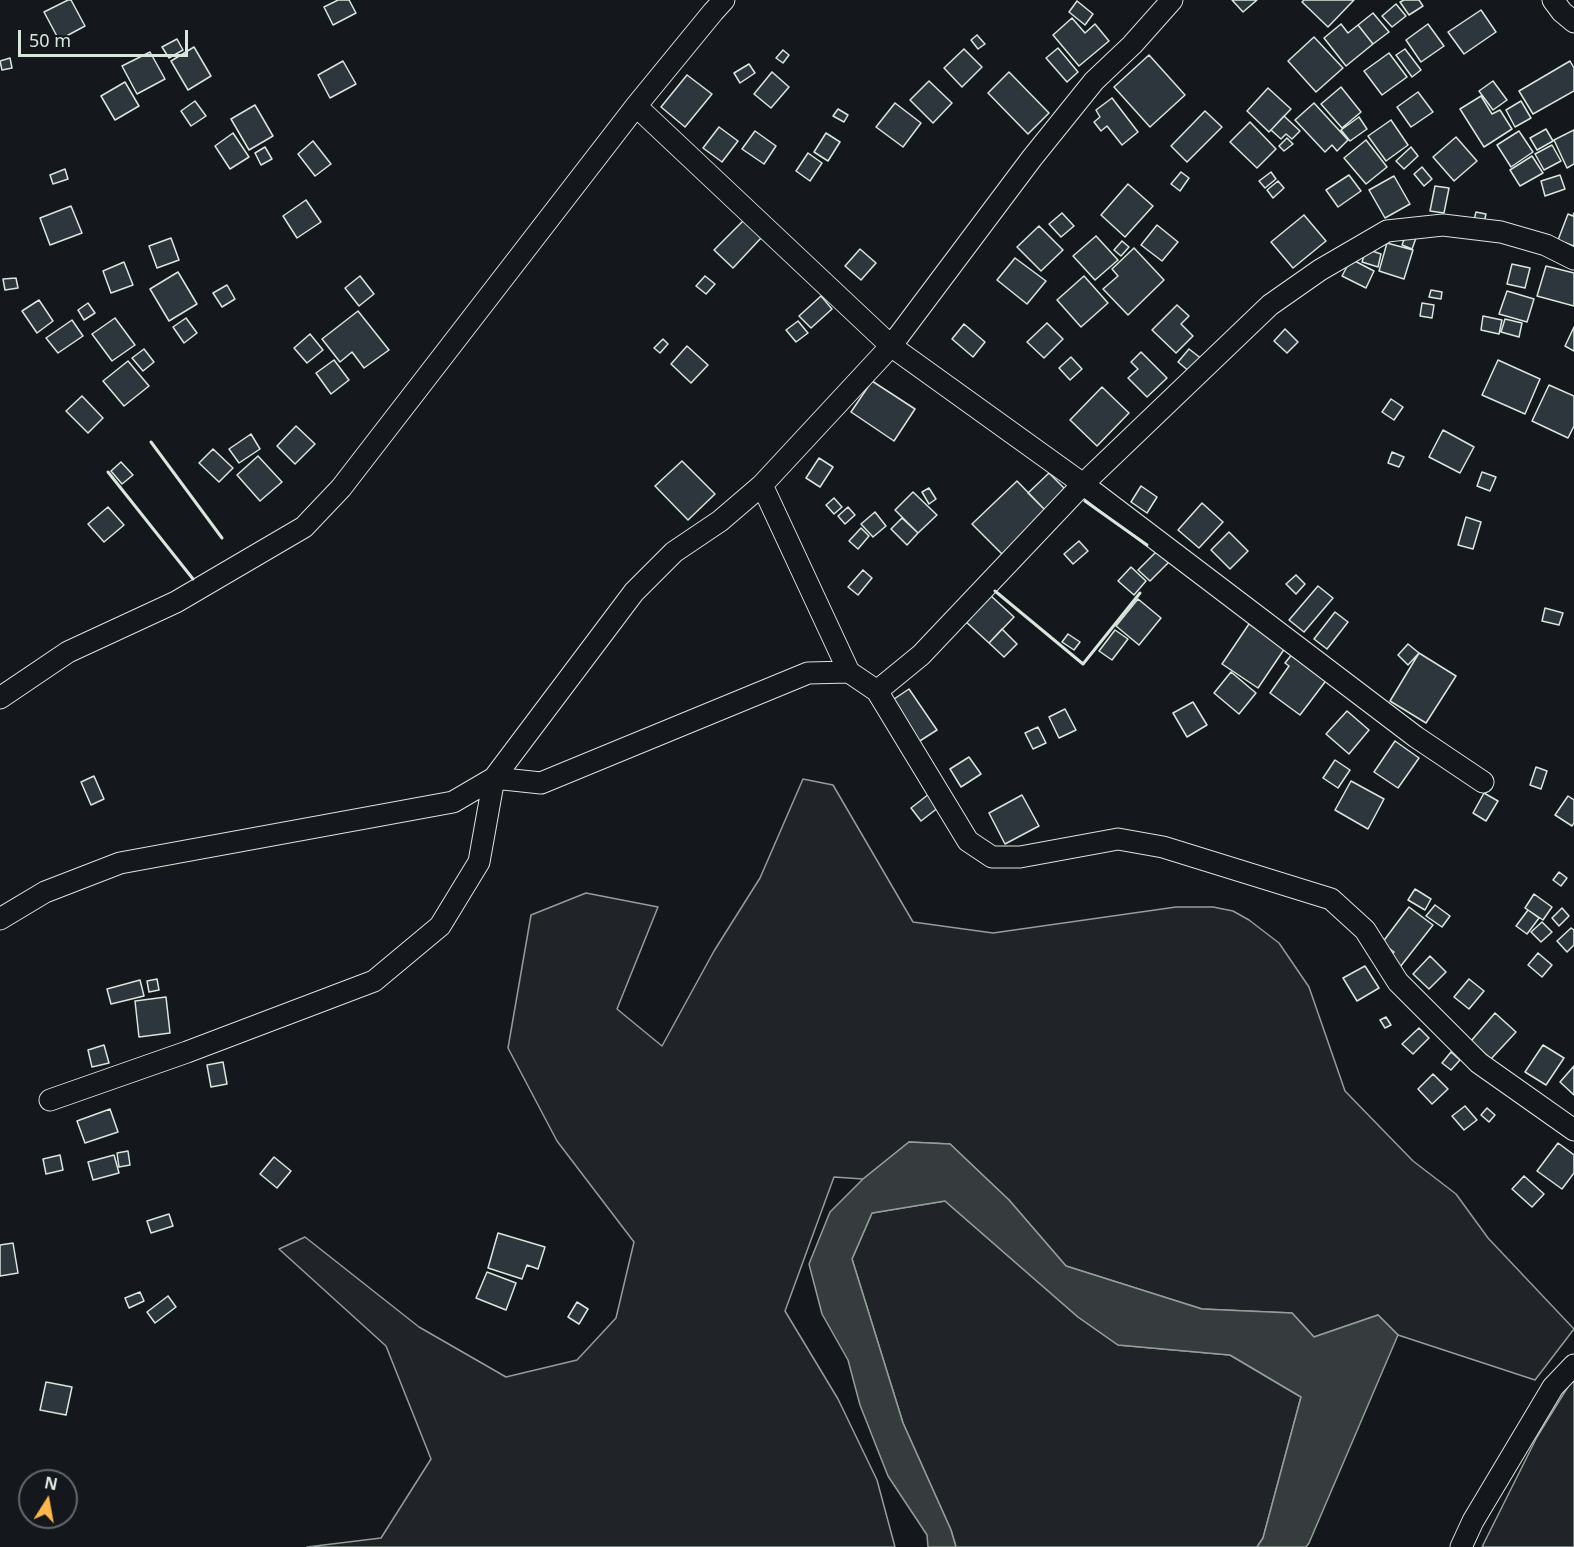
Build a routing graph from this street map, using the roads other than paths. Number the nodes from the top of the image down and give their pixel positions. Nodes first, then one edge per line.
1 (724, 0) edge
2 (1172, 0) edge
3 (1553, 0) edge
4 (1574, 22) edge
5 (636, 106) junction
6 (1574, 259) edge
7 (891, 346) junction
8 (1083, 483) junction
9 (762, 485) junction
10 (849, 672) junction
11 (877, 691) junction
12 (0, 698) edge
13 (494, 778) junction
14 (1483, 782) dead end
15 (0, 919) edge
16 (50, 1100) dead end
17 (1574, 1130) edge
18 (1574, 1365) edge
19 (1461, 1547) edge

1 - 5 street
2 - 7 street
3 - 4 street
5 - 7 street
5 - 12 street
6 - 8 street
7 - 8 street
7 - 9 street
8 - 11 street
8 - 14 street
9 - 10 street
9 - 13 street
10 - 11 street
10 - 13 street
11 - 17 street
13 - 15 street
13 - 16 street
18 - 19 street

